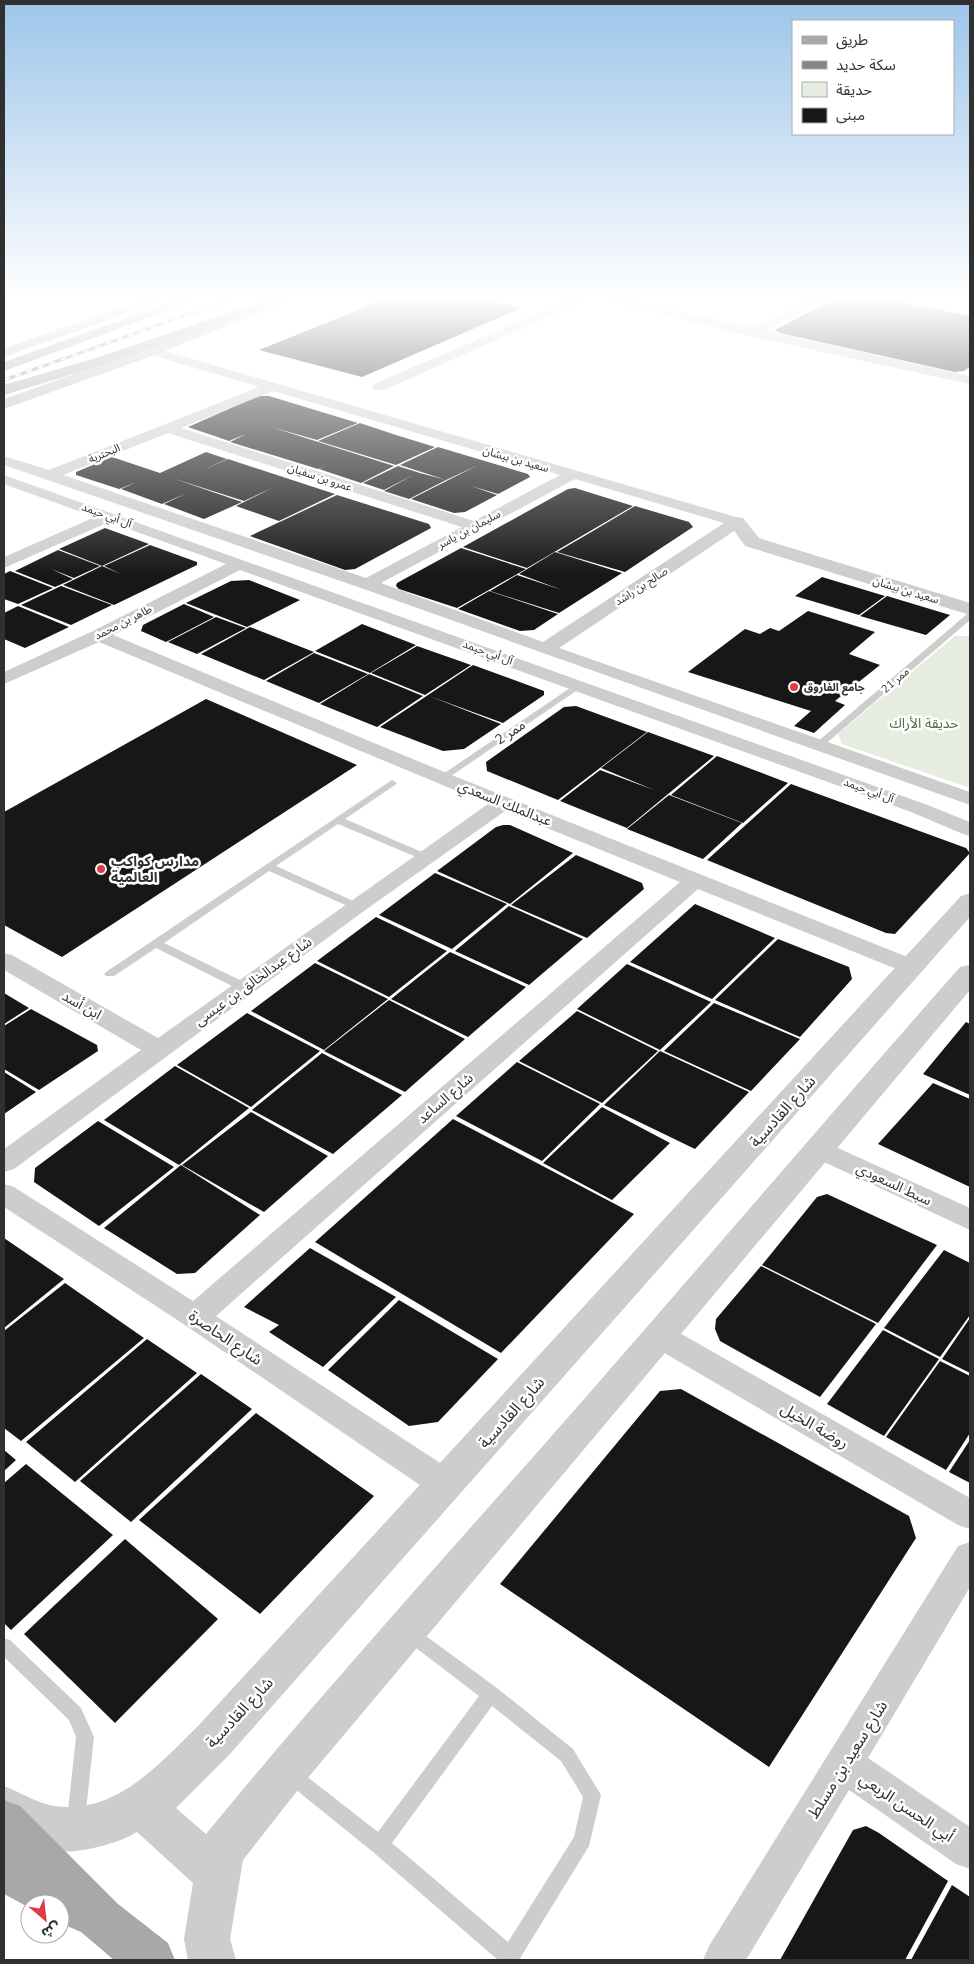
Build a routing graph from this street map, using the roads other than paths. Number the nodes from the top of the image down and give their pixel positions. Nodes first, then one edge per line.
1 (39, 392) edge
2 (258, 392) edge
3 (286, 392) edge
4 (4, 404) edge
5 (167, 428) junction
6 (4, 460) edge
7 (50, 475) junction
8 (572, 476) junction
9 (4, 478) edge
10 (110, 516) junction
11 (737, 522) junction
12 (474, 526) junction
13 (4, 563) edge
14 (241, 563) junction
15 (367, 584) junction
16 (970, 591) edge
17 (970, 609) edge
18 (970, 616) edge
19 (99, 635) junction
20 (545, 649) junction
21 (4, 679) edge
22 (578, 685) junction
23 (819, 745) junction
24 (442, 778) junction
25 (392, 783) dead end
26 (970, 799) edge
27 (504, 802) junction
28 (338, 820) junction
29 (970, 830) edge
30 (425, 857) junction
31 (269, 867) junction
32 (695, 880) junction
33 (970, 902) edge
34 (356, 906) junction
35 (156, 943) junction
36 (4, 960) edge
37 (912, 967) junction
38 (970, 973) edge
39 (110, 974) dead end
40 (244, 987) junction
41 (161, 1050) junction
42 (818, 1148) junction
43 (4, 1162) edge
44 (4, 1194) edge
45 (970, 1220) edge
46 (195, 1317) junction
47 (660, 1336) junction
48 (446, 1484) junction
49 (970, 1514) edge
50 (970, 1557) edge
51 (406, 1631) junction
52 (4, 1646) edge
53 (491, 1694) junction
54 (844, 1764) junction
55 (286, 1771) junction
56 (140, 1805) junction
57 (4, 1808) edge
58 (4, 1822) edge
59 (74, 1829) junction
60 (380, 1845) junction
61 (970, 1850) edge
62 (4, 1870) edge
63 (218, 1875) junction
64 (102, 1920) junction
65 (509, 1959) edge
66 (151, 1960) edge
67 (212, 1960) edge
68 (723, 1960) edge

1 - 4 main road
2 - 5 street, البحترية
3 - 8 street, سعيد بن بيشان
5 - 7 street, البحترية
5 - 12 street, عمرو بن سفيان
6 - 7 street, آل أبي حيمد
7 - 15 street, آل أبي حيمد
8 - 11 street, سعيد بن بيشان
8 - 12 street, سليمان بن ياسر
9 - 10 street, آل أبي حيمد
10 - 13 street
10 - 14 street, آل أبي حيمد
11 - 16 street, سعيد بن بيشان
11 - 17 street, سعيد بن بيشان
11 - 20 street, صالح بن راشد
12 - 15 street, سليمان بن ياسر
14 - 19 street, طاهر بن محمد
14 - 22 street, آل أبي حيمد
15 - 20 street, آل أبي حيمد
18 - 23 lane, ممر 21
19 - 21 street, طاهر بن محمد
19 - 24 street, عبدالملك السعدي
20 - 23 street, آل أبي حيمد
22 - 24 lane, ممر 2
22 - 29 street, آل أبي حيمد
23 - 26 street, آل أبي حيمد
24 - 27 street, عبدالملك السعدي
25 - 28 lane
27 - 30 street, شارع عبدالخالق بن عيسى
27 - 32 street, عبدالملك السعدي
28 - 30 lane
28 - 31 lane
30 - 34 street, شارع عبدالخالق بن عيسى
31 - 34 lane
31 - 35 lane
32 - 37 street, عبدالملك السعدي
32 - 46 street, شارع الساعد
33 - 37 street, شارع القادسية
34 - 40 street, شارع عبدالخالق بن عيسى
35 - 39 lane
35 - 40 lane
36 - 41 street, ابن أسد
37 - 48 street, شارع القادسية
38 - 42 street
40 - 41 street, شارع عبدالخالق بن عيسى
41 - 43 street, شارع عبدالخالق بن عيسى
42 - 45 street, سبط السعودي
42 - 47 street
44 - 46 street, شارع الحاصرة
46 - 48 street, شارع الحاصرة
47 - 49 street, روضة الخيل
47 - 51 street
48 - 56 street, شارع القادسية
50 - 54 street, شارع سعيد بن مسلط
51 - 53 lane
51 - 55 street
52 - 59 lane
53 - 60 lane
53 - 65 lane
54 - 61 street, أبي الحسن الربعي
54 - 68 street, شارع سعيد بن مسلط
55 - 60 lane
55 - 63 street
56 - 59 street, شارع القادسية
56 - 63 street
57 - 59 street, شارع القادسية
58 - 64 main road
60 - 65 lane
62 - 64 main road
63 - 67 street
64 - 66 main road

